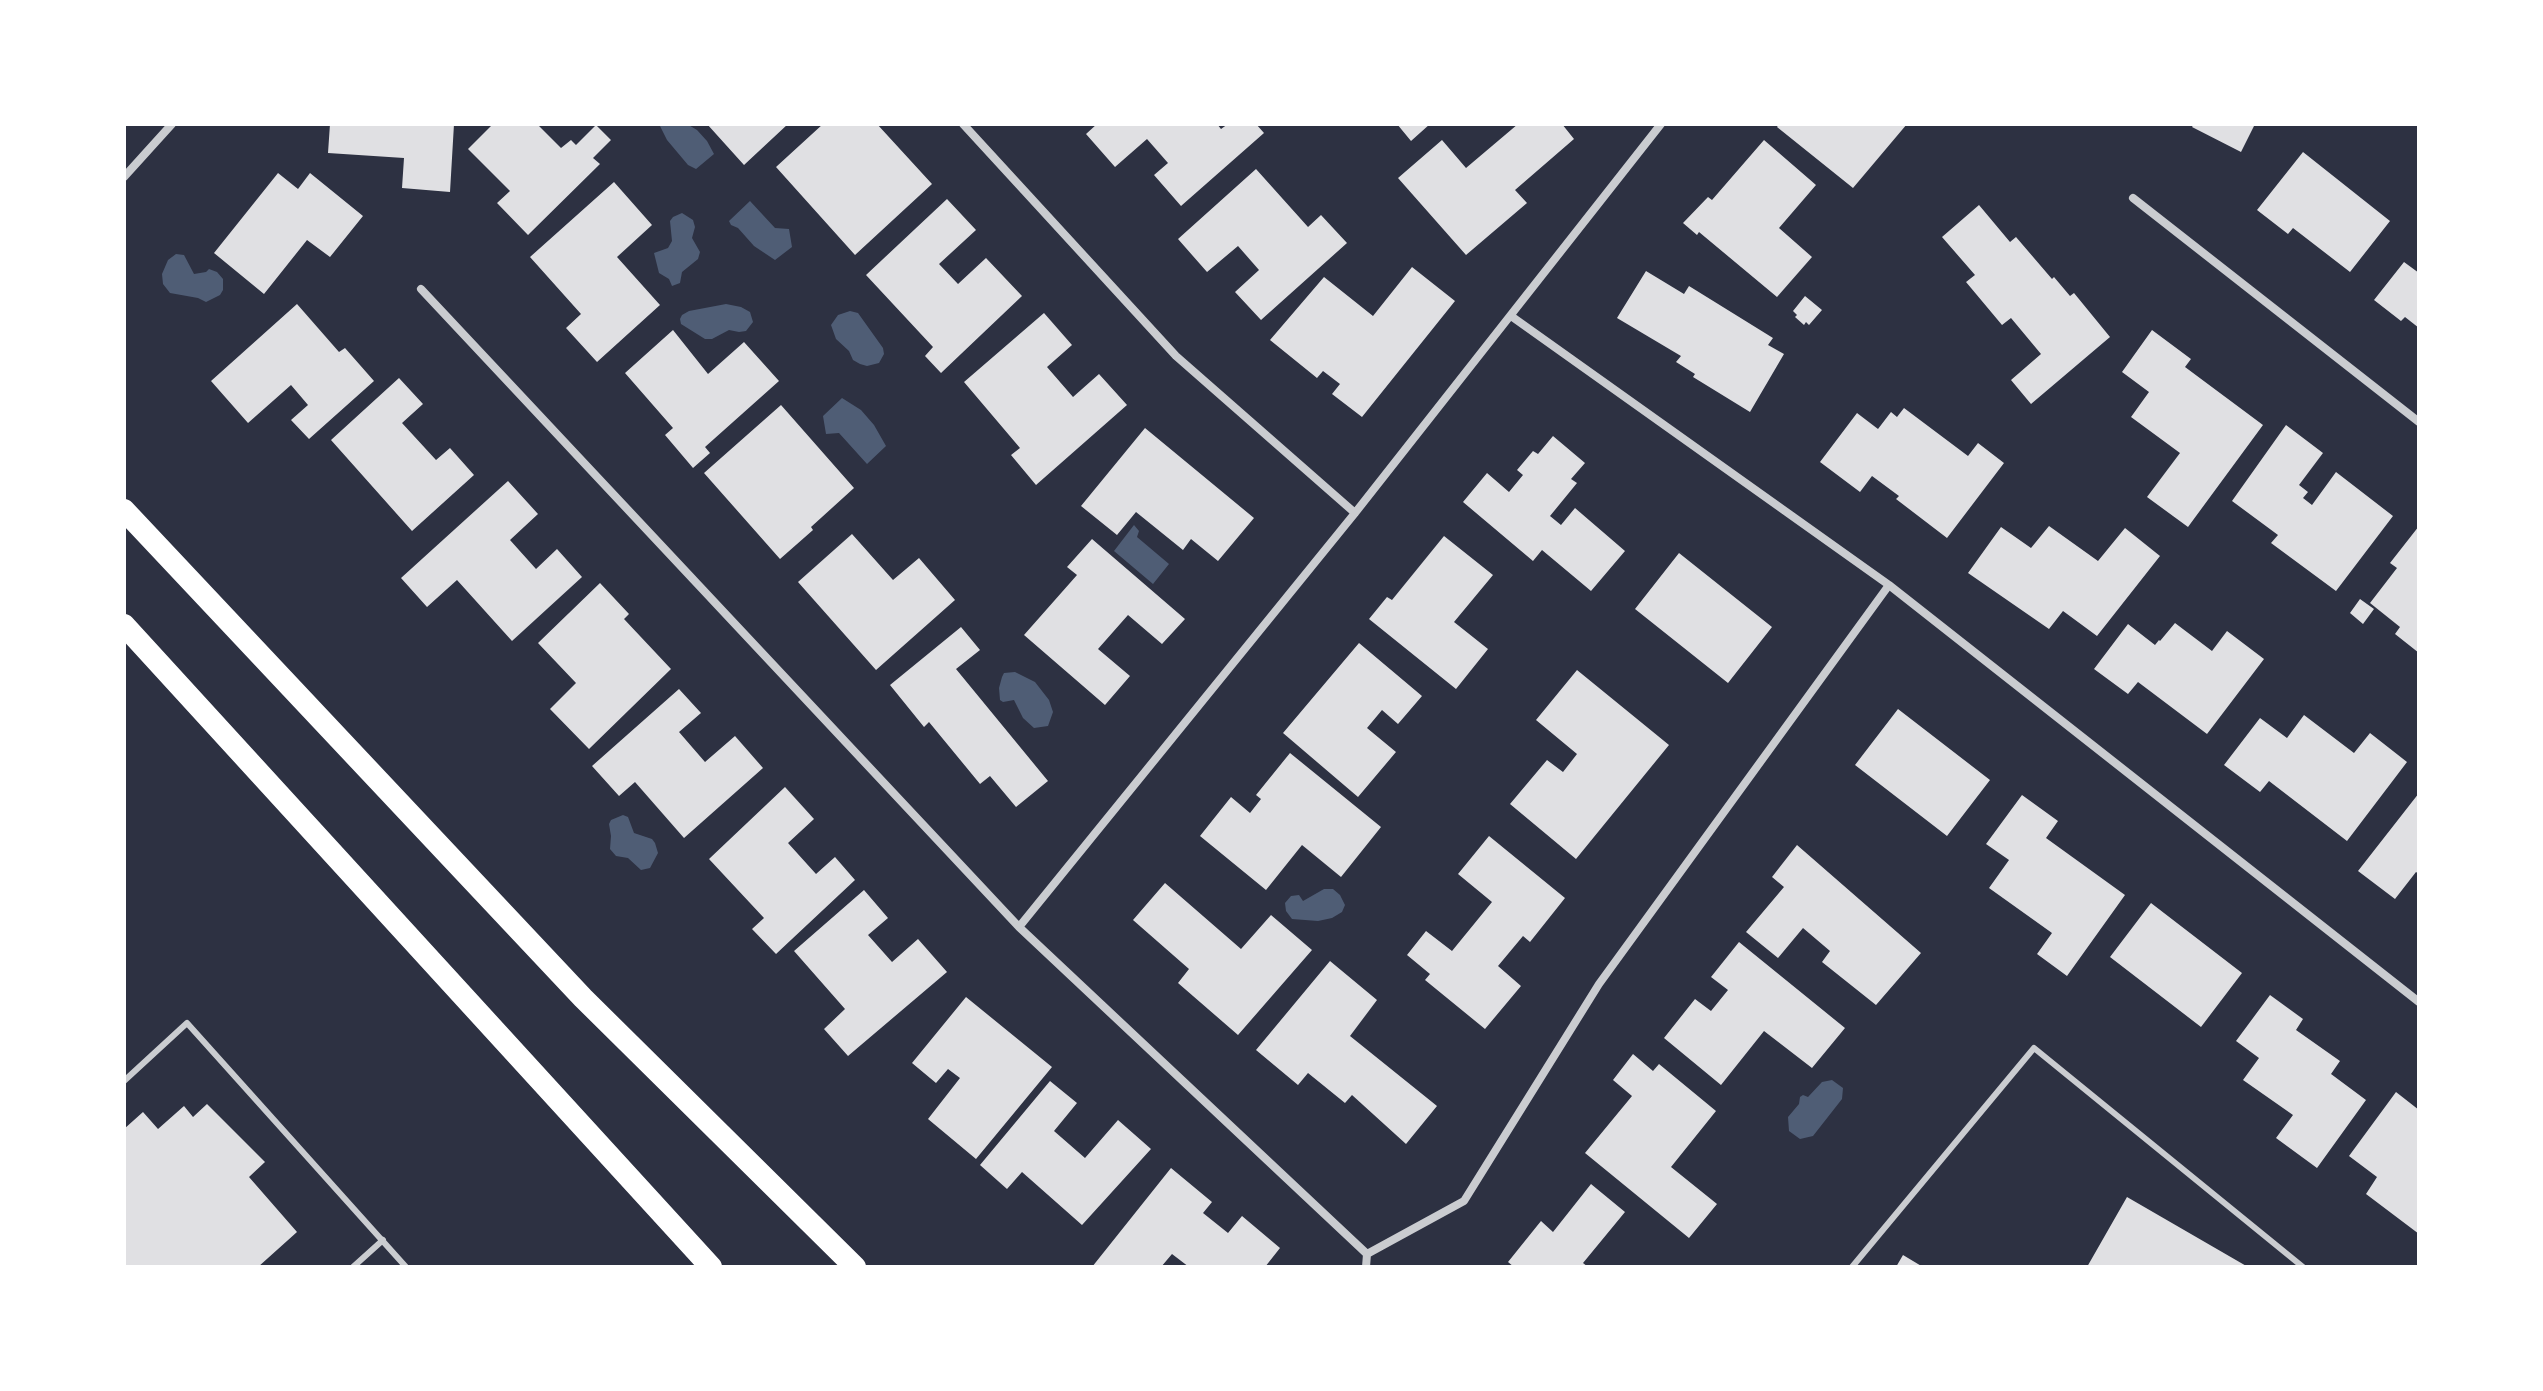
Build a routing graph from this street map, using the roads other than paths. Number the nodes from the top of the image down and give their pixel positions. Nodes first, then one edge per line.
1 (172, 124) edge
2 (963, 124) edge
3 (1661, 124) edge
4 (124, 177) edge
5 (2133, 198) dead end
6 (421, 289) dead end
7 (1511, 316) junction
8 (2419, 422) edge
9 (124, 510) edge
10 (1355, 513) junction
11 (1889, 585) junction
12 (124, 625) edge
13 (1019, 927) junction
14 (2419, 1002) edge
15 (124, 1081) edge
16 (383, 1240) junction
17 (1367, 1254) junction
18 (353, 1267) edge
19 (406, 1267) edge
20 (711, 1267) edge
21 (855, 1267) edge
22 (1366, 1267) edge
23 (1852, 1267) edge
24 (2303, 1267) edge

1 - 4 street
2 - 10 street
3 - 7 street
5 - 8 street
6 - 13 street
7 - 10 street
7 - 11 street
9 - 21 highway
10 - 13 street
11 - 14 street
11 - 17 street
12 - 20 highway
13 - 17 street
15 - 16 lane
16 - 18 lane
16 - 19 lane
17 - 22 street
23 - 24 lane

